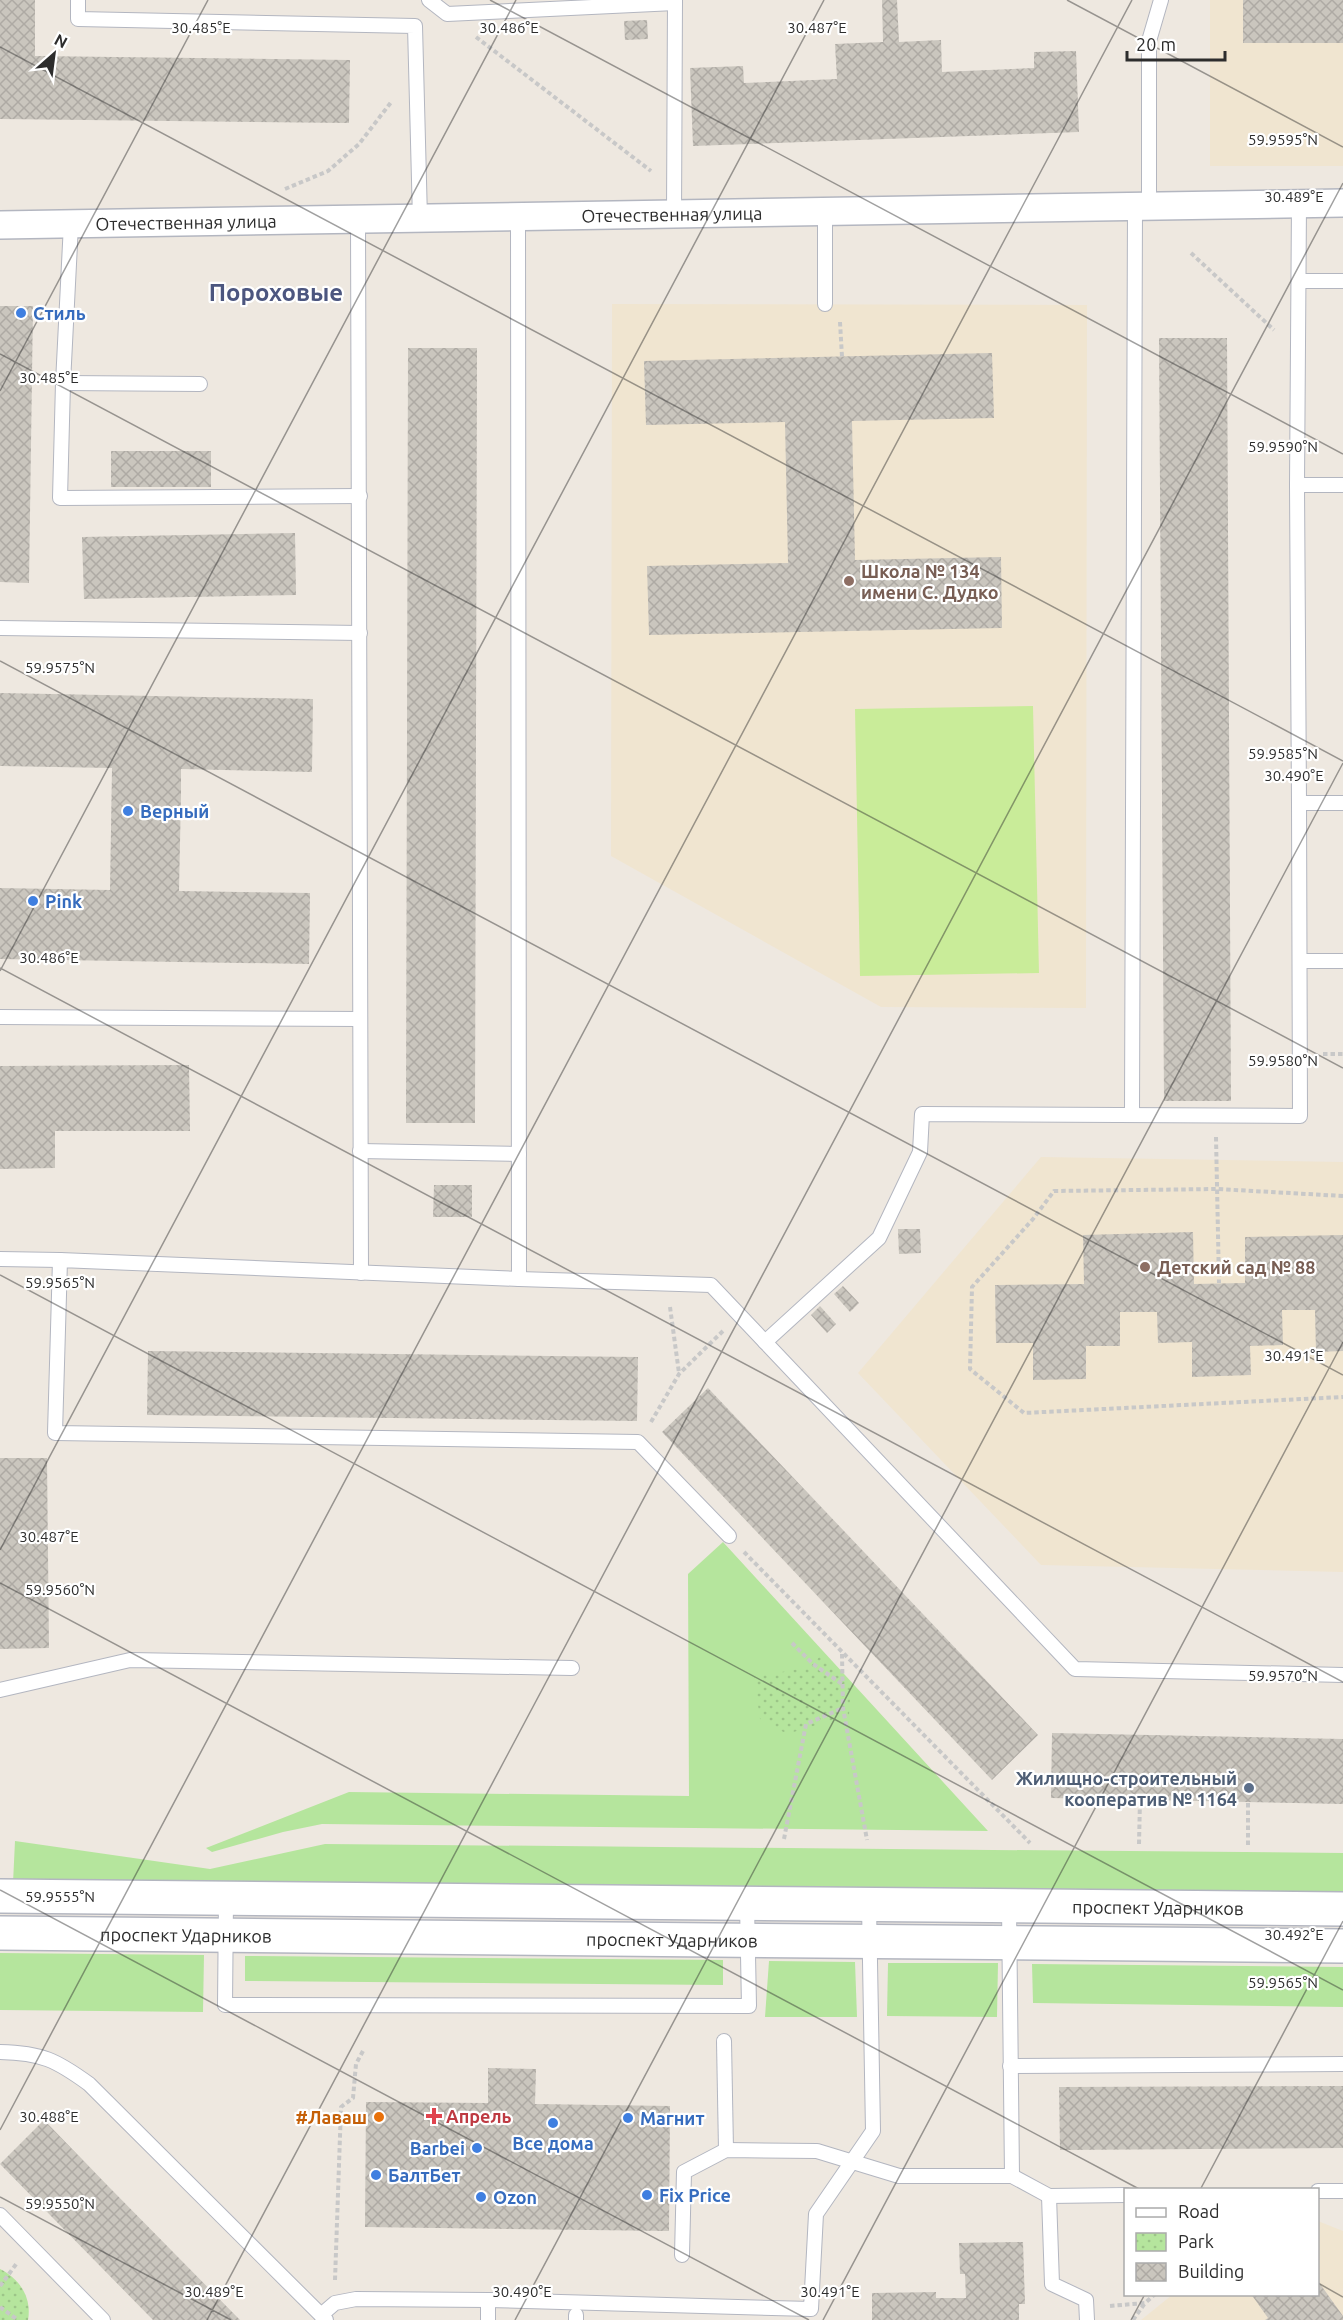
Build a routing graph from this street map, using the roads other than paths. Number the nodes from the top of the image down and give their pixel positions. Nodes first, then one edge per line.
1 (78, 0) edge
2 (429, 0) edge
3 (1161, 0) edge
4 (675, 1) edge
5 (674, 201) junction
6 (1343, 203) edge
7 (1299, 204) junction
8 (1142, 206) junction
9 (825, 212) junction
10 (518, 217) junction
11 (358, 219) junction
12 (420, 219) junction
13 (71, 224) junction
14 (0, 225) edge
15 (1299, 281) junction
16 (1343, 281) edge
17 (825, 304) dead end
18 (63, 383) junction
19 (200, 384) dead end
20 (1297, 485) junction
21 (1343, 485) edge
22 (360, 496) junction
23 (0, 628) edge
24 (360, 633) junction
25 (1343, 802) edge
26 (1299, 803) junction
27 (1300, 961) junction
28 (1343, 961) edge
29 (0, 1017) edge
30 (360, 1019) junction
31 (1132, 1114) junction
32 (360, 1150) junction
33 (519, 1154) junction
34 (0, 1259) edge
35 (60, 1260) junction
36 (361, 1273) junction
37 (519, 1279) junction
38 (765, 1342) junction
39 (729, 1536) road end
40 (572, 1668) dead end
41 (1343, 1675) edge
42 (0, 1690) edge
43 (0, 1896) edge
44 (226, 1899) junction
45 (747, 1904) junction
46 (869, 1905) junction
47 (1009, 1906) junction
48 (1343, 1908) edge
49 (0, 1933) edge
50 (226, 1935) junction
51 (748, 1941) junction
52 (870, 1941) junction
53 (1009, 1943) junction
54 (1343, 1946) edge
55 (724, 2041) dead end
56 (0, 2052) edge
57 (1343, 2064) edge
58 (1010, 2066) junction
59 (726, 2150) junction
60 (853, 2162) junction
61 (1012, 2176) junction
62 (1319, 2191) edge
63 (1343, 2191) edge
64 (1124, 2195) edge
65 (1050, 2196) junction
66 (0, 2215) edge
67 (682, 2255) dead end
68 (488, 2300) junction
69 (811, 2314) edge
70 (323, 2317) edge
71 (103, 2320) edge
72 (488, 2320) edge
73 (1087, 2320) edge

1 - 12 lane
2 - 4 lane
3 - 8 lane
4 - 5 lane
5 - 9 street, Отечественная улица
5 - 10 street, Отечественная улица
6 - 7 street, Отечественная улица
7 - 8 street, Отечественная улица
7 - 15 lane
8 - 9 street, Отечественная улица
8 - 31 lane
9 - 17 lane
10 - 12 street, Отечественная улица
10 - 33 lane
11 - 12 street, Отечественная улица
11 - 13 street, Отечественная улица
11 - 22 lane
13 - 14 street, Отечественная улица
13 - 18 lane
15 - 16 lane
15 - 20 lane
18 - 19 lane
18 - 22 lane
20 - 21 lane
20 - 26 lane
22 - 24 lane
23 - 24 lane
24 - 30 lane
25 - 26 lane
26 - 27 lane
27 - 28 lane
27 - 31 lane
29 - 30 lane
30 - 32 lane
31 - 38 lane
32 - 33 lane
32 - 36 lane
33 - 37 lane
34 - 35 lane
35 - 36 lane
35 - 39 lane
36 - 37 lane
37 - 38 lane
38 - 41 lane
40 - 42 lane
43 - 44 street, проспект Ударников
44 - 45 street, проспект Ударников
44 - 50 lane
45 - 46 street, проспект Ударников
45 - 51 lane
46 - 47 street, проспект Ударников
46 - 52 lane
47 - 48 street, проспект Ударников
47 - 53 lane
49 - 50 street, проспект Ударников
50 - 51 street, проспект Ударников
50 - 51 lane
51 - 52 street, проспект Ударников
52 - 53 street, проспект Ударников
52 - 60 lane
53 - 54 street, проспект Ударников
53 - 58 lane
55 - 59 lane
56 - 70 lane
57 - 58 lane
58 - 61 lane
59 - 60 lane
59 - 67 lane
60 - 61 lane
60 - 69 lane
61 - 65 lane
62 - 63 lane
64 - 65 lane
65 - 73 lane
66 - 71 lane
68 - 69 lane
68 - 70 lane
68 - 72 lane

